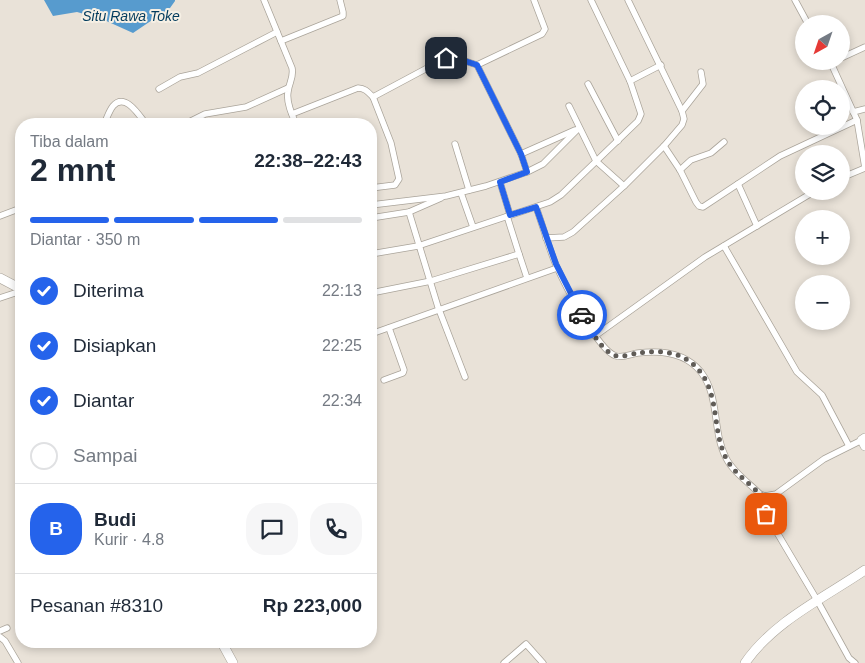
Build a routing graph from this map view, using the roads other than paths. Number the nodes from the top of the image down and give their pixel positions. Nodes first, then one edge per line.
1 (340, 0) edge
2 (534, 0) edge
3 (591, 0) edge
4 (628, 0) edge
5 (794, 0) edge
6 (266, 1) edge
7 (803, 15) edge
8 (277, 32) junction
9 (281, 40) junction
10 (865, 47) edge
11 (850, 54) edge
12 (477, 65) junction
13 (660, 65) junction
14 (835, 70) edge
15 (702, 72) dead end
16 (630, 81) junction
17 (588, 84) dead end
18 (288, 88) junction
19 (159, 90) dead end
20 (372, 97) junction
21 (569, 106) dead end
22 (865, 109) edge
23 (682, 111) junction
24 (853, 112) junction
25 (292, 114) junction
26 (107, 118) edge
27 (141, 118) edge
28 (196, 118) edge
29 (294, 118) edge
30 (857, 120) junction
31 (579, 128) junction
32 (618, 140) junction
33 (724, 142) dead end
34 (455, 144) dead end
35 (664, 146) junction
36 (521, 154) junction
37 (596, 161) junction
38 (865, 168) edge
39 (680, 170) junction
40 (527, 172) junction
41 (850, 174) edge
42 (500, 182) junction
43 (738, 184) junction
44 (624, 186) junction
45 (377, 187) edge
46 (469, 190) junction
47 (461, 193) junction
48 (446, 196) junction
49 (800, 200) edge
50 (377, 204) edge
51 (536, 207) junction
52 (15, 210) edge
53 (409, 212) junction
54 (0, 216) edge
55 (508, 216) junction
56 (377, 217) edge
57 (757, 226) junction
58 (473, 227) junction
59 (546, 238) junction
60 (418, 246) junction
61 (724, 246) junction
62 (377, 253) edge
63 (519, 254) junction
64 (557, 268) junction
65 (0, 278) edge
66 (527, 278) junction
67 (431, 281) junction
68 (15, 287) edge
69 (377, 291) edge
70 (15, 292) edge
71 (0, 298) edge
72 (440, 310) junction
73 (389, 328) junction
74 (377, 332) edge
75 (595, 336) junction
76 (464, 377) dead end
77 (384, 380) dead end
78 (864, 442) edge
79 (849, 446) junction
80 (765, 496) junction
81 (865, 570) edge
82 (817, 600) junction
83 (7, 628) dead end
84 (0, 631) edge
85 (0, 637) edge
86 (225, 648) edge
87 (18, 663) edge
88 (233, 663) edge
89 (504, 663) edge
90 (543, 663) edge
91 (745, 663) edge
92 (854, 663) edge

1 - 9 street
2 - 12 street
3 - 16 street
4 - 13 street
5 - 7 street
6 - 8 street
8 - 9 street
8 - 19 street
9 - 18 street
10 - 11 street
12 - 20 street
12 - 36 street
13 - 16 street
13 - 23 street
14 - 24 street
15 - 23 street
16 - 32 street
17 - 32 street
18 - 25 street
18 - 28 street
20 - 25 street
20 - 45 street
21 - 31 street
22 - 24 street
23 - 35 street
24 - 30 street
25 - 29 street
26 - 27 street
30 - 38 street
30 - 43 street
31 - 36 street
31 - 37 street
31 - 40 street
32 - 37 street
33 - 39 street
34 - 46 street
35 - 39 street
35 - 44 street
36 - 40 street
37 - 44 street
37 - 51 street
38 - 41 street
39 - 43 street
40 - 42 street
42 - 46 street
42 - 55 street
43 - 57 street
44 - 59 street
46 - 47 street
47 - 48 street
47 - 58 street
48 - 50 street
48 - 53 street
49 - 57 street
51 - 55 street
51 - 59 street
52 - 54 street
53 - 56 street
53 - 60 street
55 - 58 street
55 - 63 street
57 - 61 street
58 - 60 street
59 - 64 street
60 - 62 street
60 - 67 street
61 - 75 street
61 - 79 street
63 - 66 street
63 - 67 street
64 - 66 street
64 - 75 street
65 - 68 street
66 - 72 street
67 - 69 street
67 - 72 street
70 - 71 street
72 - 73 street
72 - 76 street
73 - 74 street
73 - 77 street
75 - 80 street
78 - 79 street
79 - 80 street
80 - 82 street
81 - 82 street
82 - 91 street
82 - 92 street
83 - 84 street
85 - 87 street
86 - 88 street
89 - 90 street

